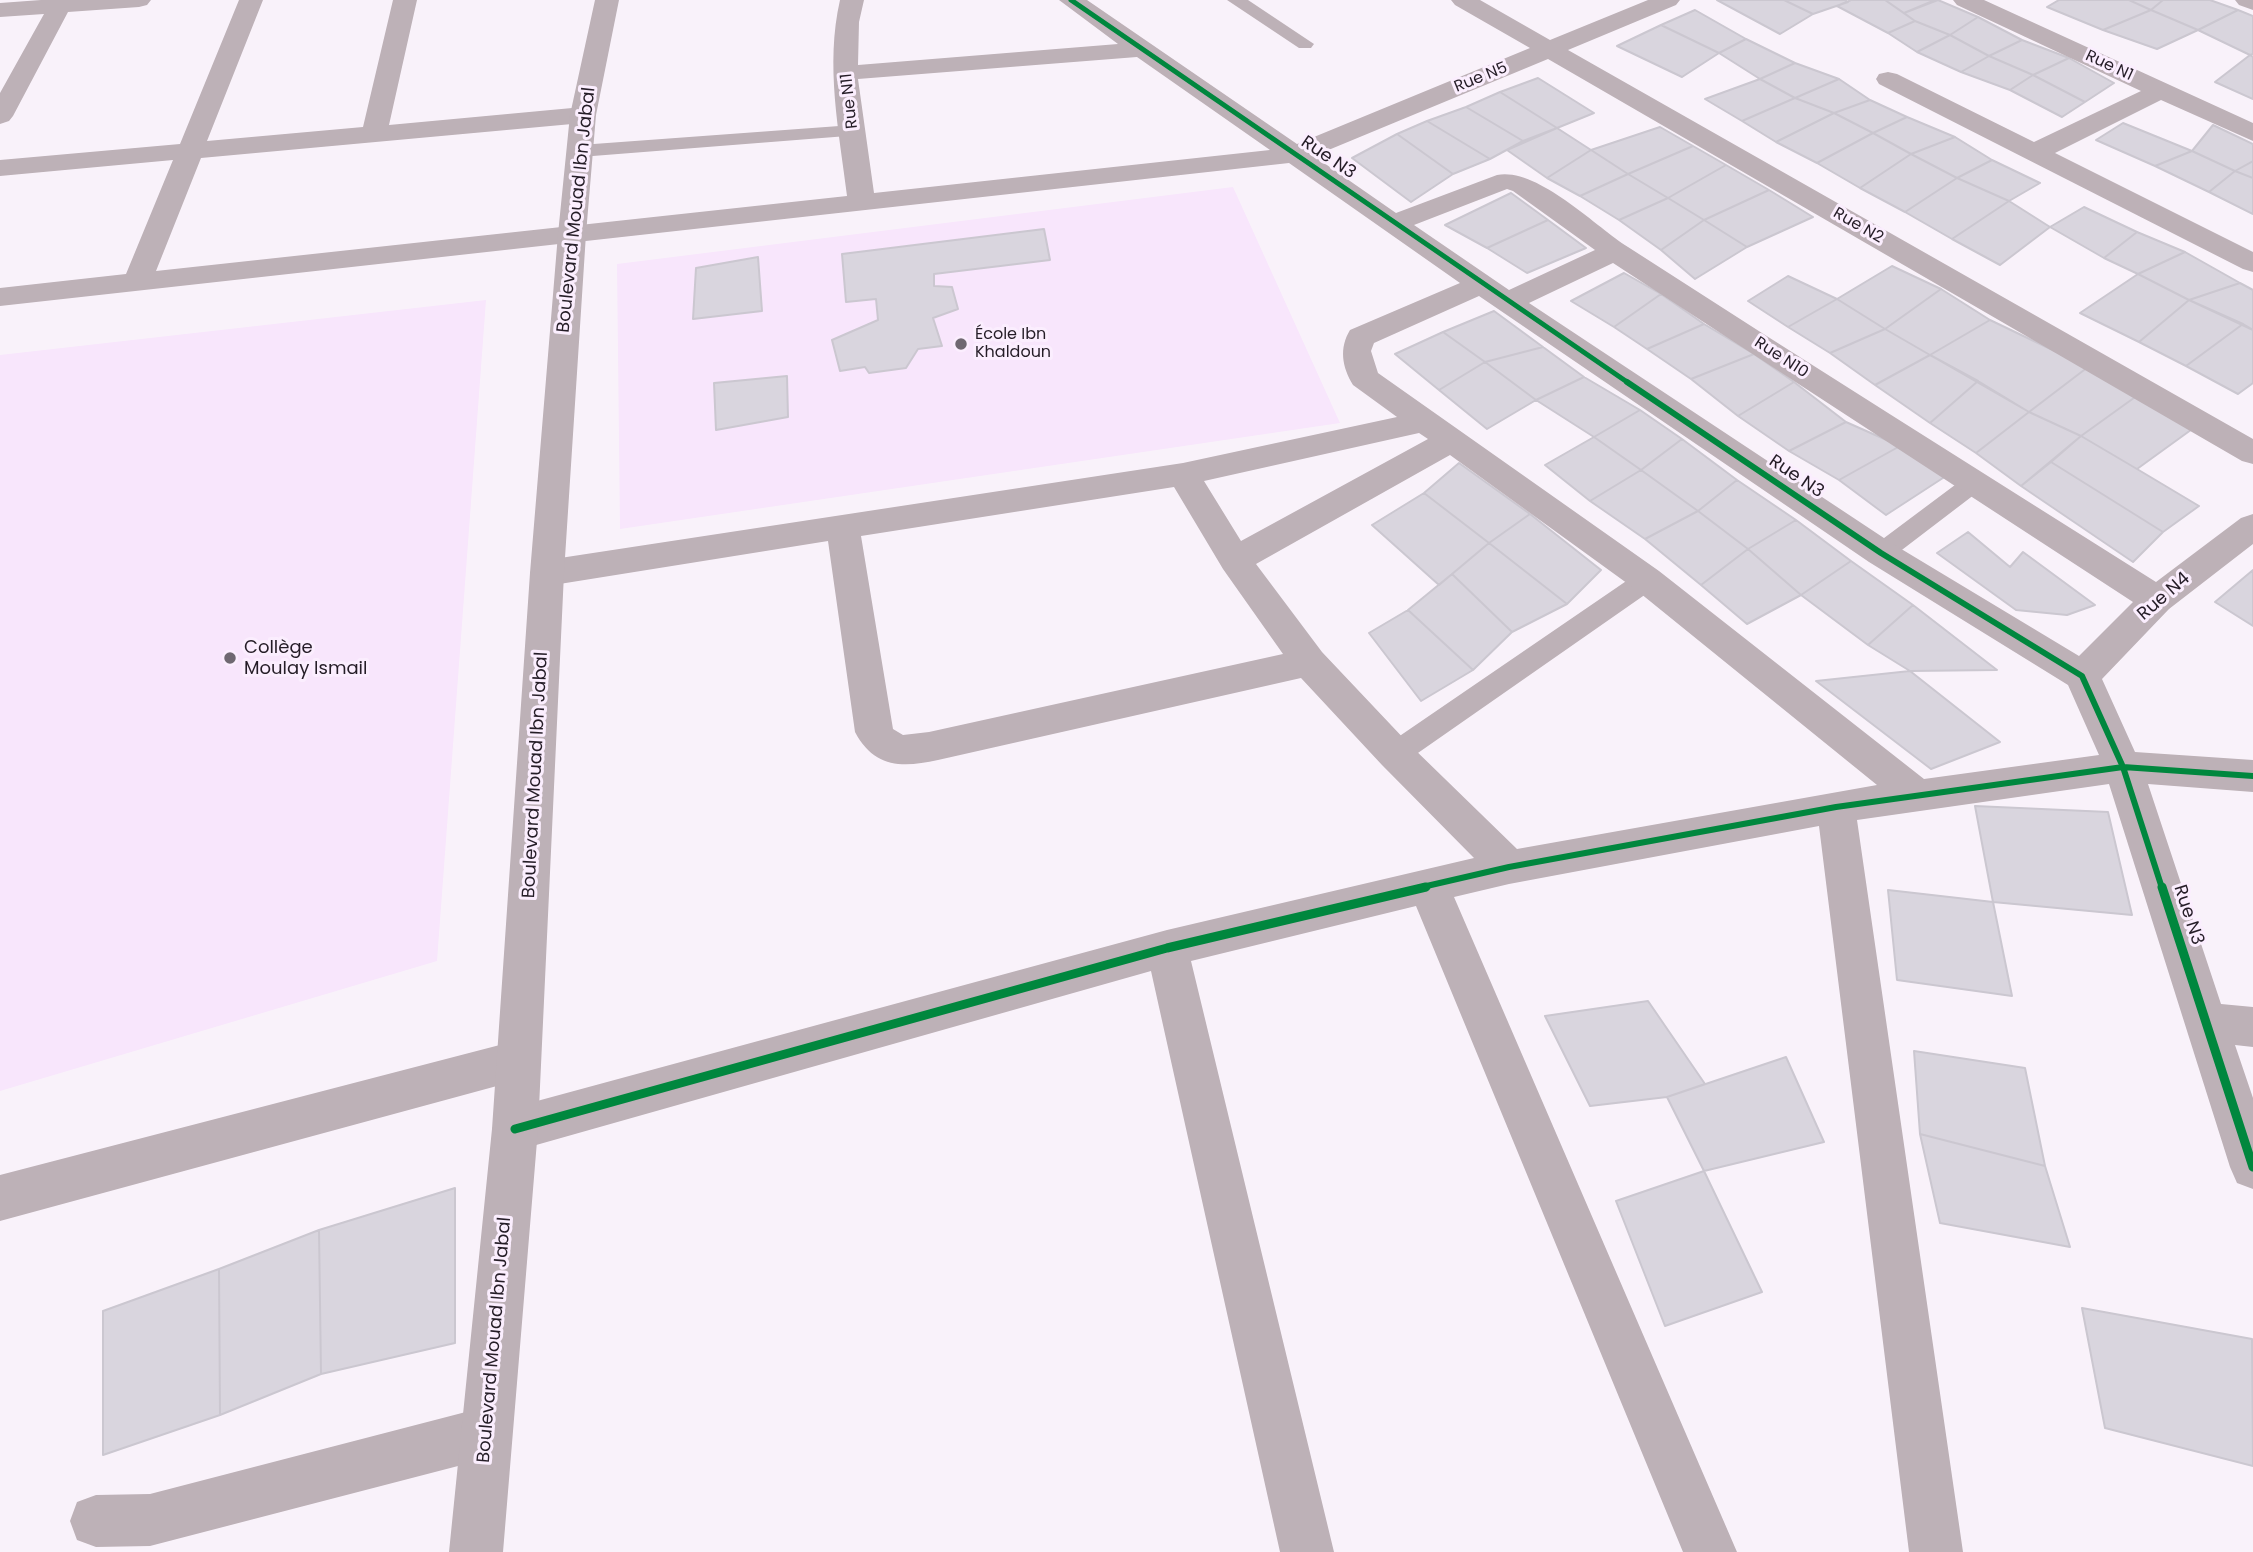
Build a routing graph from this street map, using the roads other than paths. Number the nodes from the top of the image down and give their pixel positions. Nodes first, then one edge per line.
1 (139, 0) edge
2 (251, 0) edge
3 (405, 0) edge
4 (607, 0) edge
5 (852, 0) edge
6 (1071, 0) edge
7 (1236, 0) edge
8 (1462, 0) edge
9 (1668, 0) edge
10 (1965, 0) edge
11 (2247, 0) edge
12 (62, 3) edge
13 (2253, 3) edge
14 (0, 10) edge
15 (1305, 44) dead end
16 (1141, 49) junction
17 (1550, 50) junction
18 (846, 73) junction
19 (1888, 79) dead end
20 (2162, 90) junction
21 (583, 115) junction
22 (0, 116) edge
23 (853, 131) junction
24 (2253, 132) edge
25 (374, 134) junction
26 (580, 151) junction
27 (189, 152) junction
28 (2033, 153) junction
29 (1294, 155) junction
30 (0, 168) edge
31 (862, 203) junction
32 (1395, 223) junction
33 (572, 234) junction
34 (1615, 251) junction
35 (2253, 263) edge
36 (137, 283) junction
37 (1481, 284) junction
38 (0, 297) edge
39 (1507, 302) junction
40 (1425, 421) junction
41 (1453, 439) junction
42 (2253, 453) edge
43 (1183, 474) junction
44 (1975, 482) junction
45 (2253, 526) edge
46 (843, 529) junction
47 (1881, 553) junction
48 (1235, 560) junction
49 (547, 573) junction
50 (1647, 580) junction
51 (2157, 600) junction
52 (1309, 662) junction
53 (2082, 676) junction
54 (1395, 754) junction
55 (2123, 767) junction
56 (2253, 776) edge
57 (1917, 795) junction
58 (1836, 807) junction
59 (1509, 867) junction
60 (1428, 885) junction
61 (1167, 948) junction
62 (2206, 1022) junction
63 (2253, 1027) edge
64 (519, 1060) junction
65 (515, 1129) junction
66 (2253, 1167) edge
67 (0, 1198) edge
68 (485, 1433) junction
69 (96, 1521) dead end
70 (476, 1552) edge
71 (1307, 1552) edge
72 (1710, 1552) edge
73 (1936, 1552) edge

1 - 12 street
2 - 27 street
3 - 25 street
4 - 21 street, Boulevard Mouad Ibn Jabal
5 - 18 street, Rue N11
6 - 16 street, Rue N3
7 - 15 lane
8 - 17 street, Rue N2
9 - 17 street, Rue N5
10 - 20 street, Rue N1
11 - 13 street
12 - 14 street
12 - 22 street
16 - 18 street
16 - 29 street, Rue N3
17 - 29 street, Rue N5
17 - 42 street, Rue N2
18 - 23 street, Rue N11
19 - 28 street
20 - 24 street, Rue N1
20 - 28 street
21 - 25 street
21 - 26 street, Boulevard Mouad Ibn Jabal
23 - 26 lane
23 - 31 street, Rue N11
25 - 27 street
26 - 33 street, Boulevard Mouad Ibn Jabal
27 - 30 street
27 - 36 street
28 - 35 street
29 - 31 street, Rue N5
29 - 32 street, Rue N3
31 - 33 street, Rue N5
32 - 34 street, Rue N10
32 - 37 street, Rue N3
33 - 36 street, Rue N5
33 - 49 street, Boulevard Mouad Ibn Jabal
34 - 39 street
34 - 44 street, Rue N10
36 - 38 street, Rue N5
37 - 39 street, Rue N3
37 - 40 street
39 - 47 street, Rue N3
40 - 41 street
40 - 43 street
41 - 48 street
41 - 50 street
43 - 46 street
43 - 48 street
44 - 47 lane
44 - 51 street, Rue N10
45 - 51 street, Rue N4
46 - 49 street
46 - 52 street
47 - 53 street, Rue N3
48 - 52 street
49 - 64 street, Boulevard Mouad Ibn Jabal
50 - 54 lane
50 - 57 street
51 - 53 street, Rue N4
52 - 54 street
53 - 55 street, Rue N3
54 - 59 street
55 - 56 street
55 - 57 street
55 - 62 street, Rue N3
57 - 58 street
58 - 59 street
58 - 73 street
59 - 60 street
60 - 61 street
60 - 72 street
61 - 65 street
61 - 71 street
62 - 63 street
62 - 66 street, Rue N3
64 - 65 street, Boulevard Mouad Ibn Jabal
64 - 67 street
65 - 68 street, Boulevard Mouad Ibn Jabal
68 - 69 street
68 - 70 street, Boulevard Mouad Ibn Jabal

